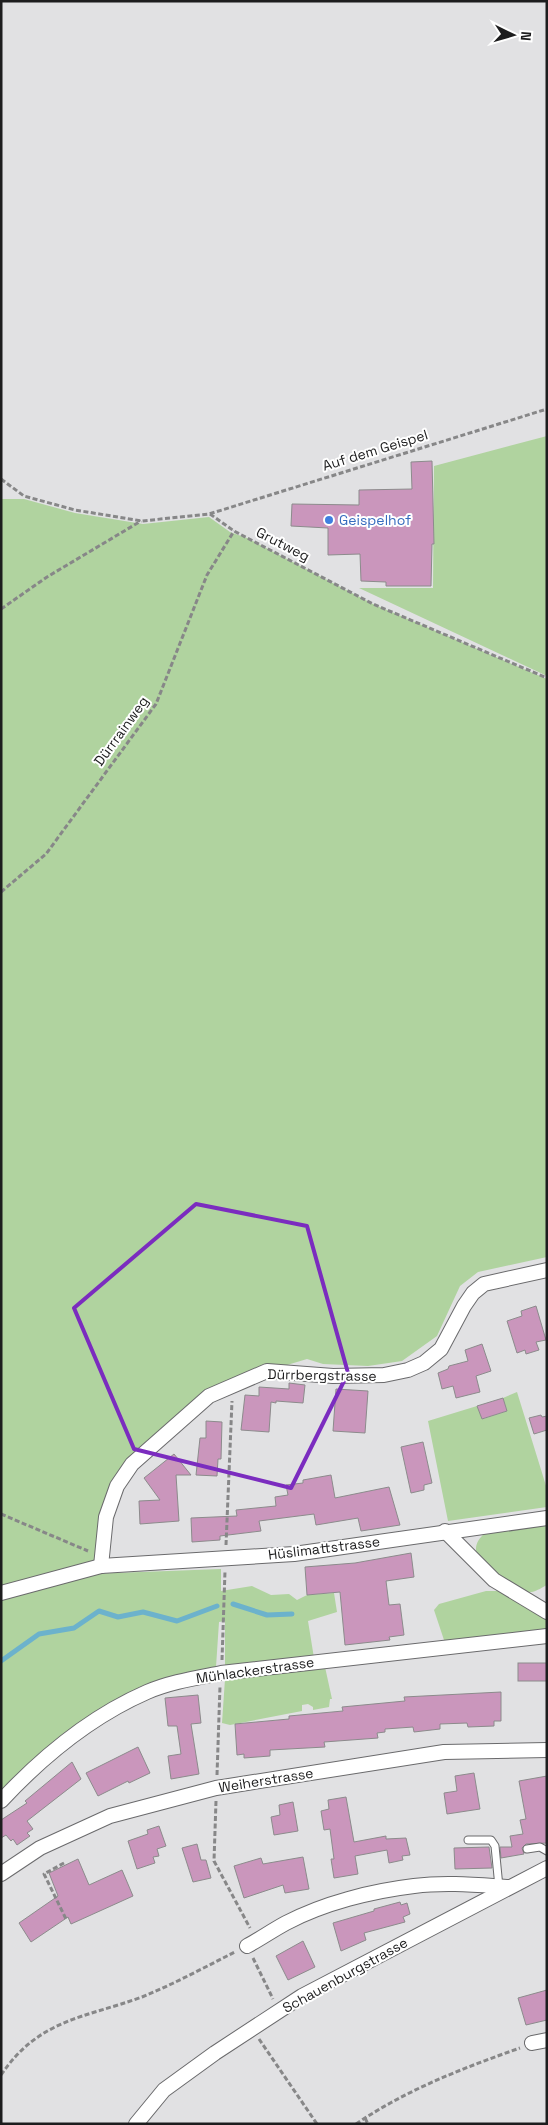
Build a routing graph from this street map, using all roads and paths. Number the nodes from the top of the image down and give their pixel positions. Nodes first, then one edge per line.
1 (547, 409) edge
2 (1, 479) edge
3 (209, 514) junction
4 (142, 521) junction
5 (234, 531) junction
6 (1, 609) edge
7 (547, 678) edge
8 (1, 892) edge
9 (545, 1274) edge
10 (233, 1386) junction
11 (1, 1514) edge
12 (547, 1518) edge
13 (445, 1532) junction
14 (226, 1558) junction
15 (101, 1561) junction
16 (1, 1593) edge
17 (547, 1612) edge
18 (547, 1636) edge
19 (547, 1750) edge
20 (216, 1788) junction
21 (1, 1801) edge
22 (468, 1840) dead end
23 (527, 1849) dead end
24 (547, 1851) edge
25 (64, 1863) dead end
26 (547, 1868) edge
27 (1, 1874) edge
28 (505, 1887) junction
29 (66, 1919) dead end
30 (252, 1943) junction
31 (279, 2010) junction
32 (267, 2019) junction
33 (547, 2040) edge
34 (532, 2043) joint
35 (1, 2075) edge
36 (365, 2118) junction
37 (136, 2124) edge
38 (317, 2124) edge
39 (356, 2124) edge
40 (368, 2124) edge

1 - 3 path, Auf dem Geispel
2 - 4 path
3 - 4 path
3 - 5 path, Grutweg
4 - 6 path
5 - 7 path, Grutweg
5 - 8 path, Dürrrainweg
9 - 10 street, Dürrbergstrasse
10 - 14 path
10 - 15 street, Dürrbergstrasse
11 - 15 path
12 - 13 street, Hüslimattstrasse
13 - 14 street, Hüslimattstrasse
13 - 17 street
14 - 15 street, Hüslimattstrasse
15 - 16 street, Hüslimattstrasse
18 - 21 street, Mühlackerstrasse
19 - 20 street, Weiherstrasse
20 - 27 street, Weiherstrasse
20 - 30 path
22 - 28 lane
23 - 24 lane
25 - 29 path
26 - 28 street, Schauenburgstrasse
28 - 30 street
28 - 31 street, Schauenburgstrasse
30 - 31 path
30 - 35 path
31 - 32 street, Schauenburgstrasse
32 - 37 street, Schauenburgstrasse
32 - 38 path
33 - 34 street
34 - 36 path
36 - 39 path
36 - 40 path

